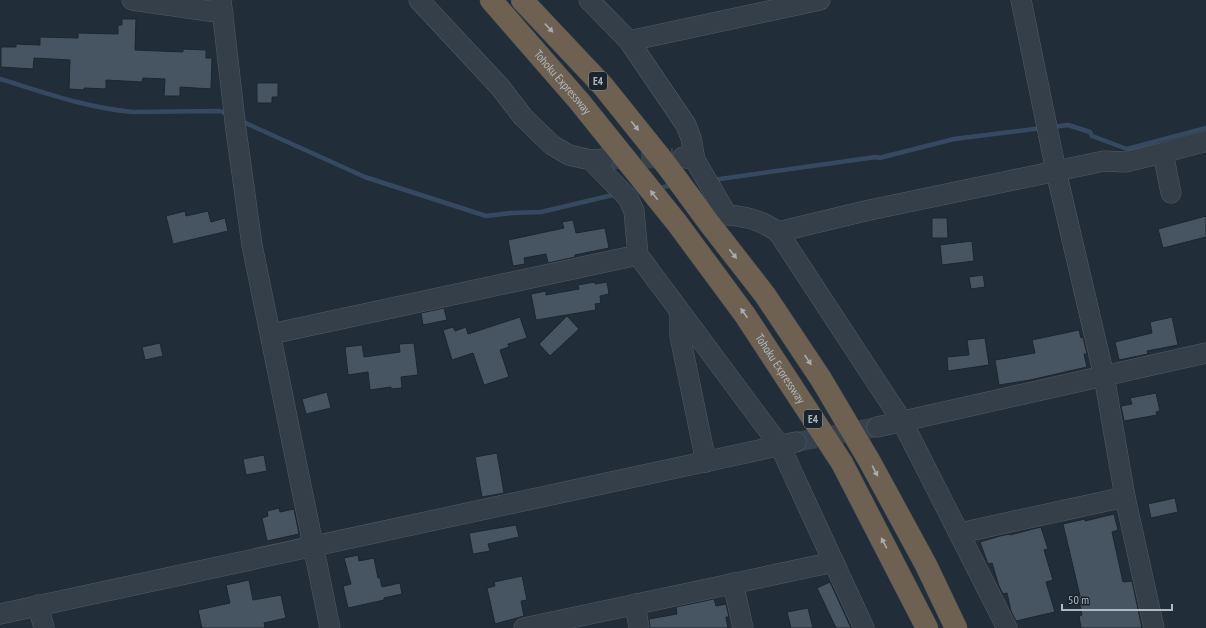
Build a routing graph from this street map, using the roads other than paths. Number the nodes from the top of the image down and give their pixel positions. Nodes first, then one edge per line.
1 (132, 0) edge
2 (419, 0) edge
3 (491, 0) edge
4 (522, 0) edge
5 (589, 0) edge
6 (820, 0) edge
7 (1021, 0) edge
8 (222, 6) edge
9 (629, 41) junction
10 (1206, 141) edge
11 (1163, 153) junction
12 (682, 161) junction
13 (1056, 171) junction
14 (1171, 193) dead end
15 (778, 232) junction
16 (638, 255) junction
17 (680, 313) junction
18 (270, 334) junction
19 (1206, 353) edge
20 (1104, 376) junction
21 (902, 421) junction
22 (877, 428) tunnel mouth
23 (788, 444) junction
24 (706, 462) junction
25 (1124, 497) junction
26 (960, 533) junction
27 (314, 547) junction
28 (834, 562) junction
29 (926, 565) junction
30 (898, 570) junction
31 (733, 584) junction
32 (635, 604) junction
33 (38, 605) junction
34 (0, 614) edge
35 (44, 628) edge
36 (330, 628) edge
37 (524, 628) edge
38 (640, 628) edge
39 (743, 628) edge
40 (864, 628) edge
41 (921, 628) edge
42 (927, 628) edge
43 (956, 628) edge
44 (965, 628) edge
45 (1007, 628) edge
46 (1154, 628) edge

1 - 8 street
2 - 16 street
30 -> 3 highway, Tohoku Expressway / E4
4 -> 12 highway, Tohoku Expressway / E4
5 - 9 street
6 - 9 street
7 - 13 street
8 - 18 street
9 - 12 street
10 - 11 street
11 - 13 street
11 - 14 street
12 - 15 street
12 -> 29 highway, E4
13 - 15 street
13 - 20 street
15 - 21 street
16 - 17 street
16 - 18 street
17 - 23 street
17 - 24 street
18 - 27 street
19 - 20 street
20 - 21 street
20 - 25 street
21 - 22 street
21 - 26 street
23 - 24 street
23 - 28 street
24 - 27 street
25 - 26 street
25 - 46 street
26 - 45 street
27 - 33 street
27 - 36 street
28 - 31 street
28 - 40 street
29 - 43 highway, E4
29 - 44 highway
30 - 41 highway
30 - 42 highway, Tohoku Expressway / E4
31 - 32 street
31 - 39 street
32 - 37 street
32 - 38 street
33 - 34 street
33 - 35 street

